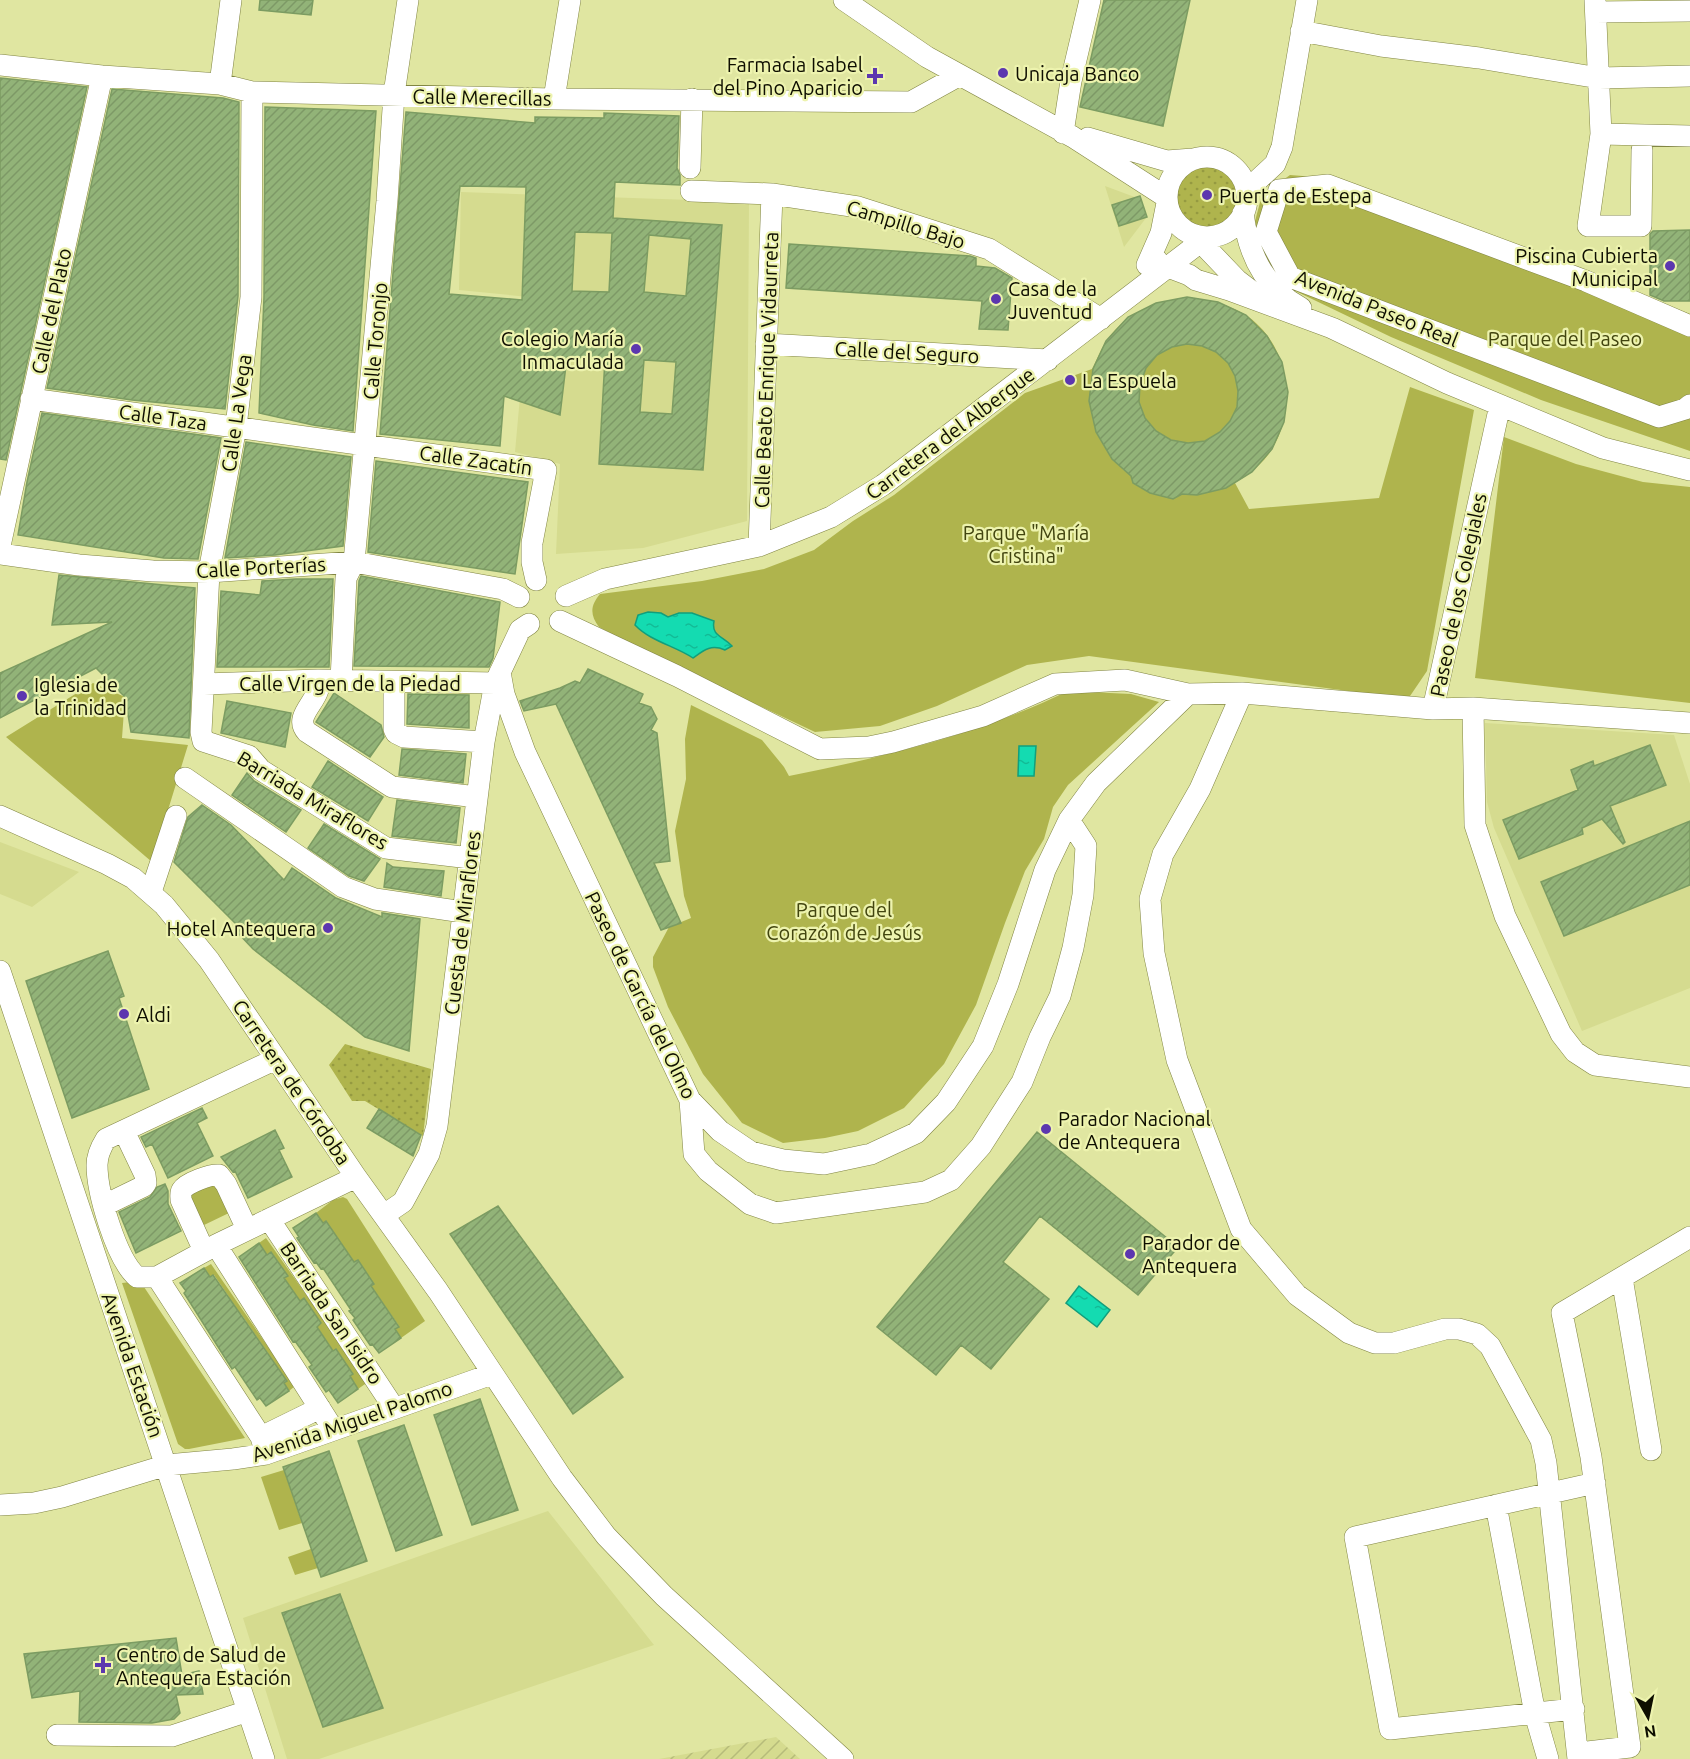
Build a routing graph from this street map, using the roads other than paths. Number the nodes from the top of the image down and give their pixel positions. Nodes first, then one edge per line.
1 (231, 0) edge
2 (408, 0) edge
3 (570, 0) edge
4 (844, 0) edge
5 (1090, 0) edge
6 (1307, 0) edge
7 (1596, 6) edge
8 (1690, 11) edge
9 (1301, 31) junction
10 (0, 65) edge
11 (102, 76) junction
12 (958, 76) junction
13 (1690, 76) edge
14 (1599, 78) junction
15 (220, 84) junction
16 (1306, 90) dead end
17 (252, 92) junction
18 (394, 94) junction
19 (554, 99) junction
20 (692, 99) junction
21 (1601, 134) junction
22 (1068, 135) junction
23 (1690, 136) edge
24 (1642, 150) dead end
25 (1193, 159) junction
26 (690, 168) dead end
27 (1266, 174) junction
28 (692, 190) dead end
29 (1247, 190) junction
30 (772, 194) junction
31 (1167, 200) junction
32 (1244, 213) junction
33 (1201, 238) junction
34 (1252, 254) junction
35 (1160, 261) junction
36 (1234, 277) junction
37 (1196, 280) junction
38 (1129, 298) junction
39 (1281, 308) junction
40 (1101, 319) junction
41 (1690, 326) edge
42 (1332, 328) junction
43 (766, 344) junction
44 (1048, 360) junction
45 (31, 399) junction
46 (1500, 405) junction
47 (1690, 405) edge
48 (236, 427) junction
49 (366, 445) junction
50 (1690, 470) edge
51 (0, 546) edge
52 (759, 546) junction
53 (0, 554) edge
54 (354, 562) junction
55 (209, 572) junction
56 (536, 580) junction
57 (566, 596) junction
58 (519, 597) junction
59 (560, 621) junction
60 (529, 624) junction
61 (498, 677) junction
62 (318, 680) junction
63 (342, 680) junction
64 (394, 682) junction
65 (204, 684) junction
66 (1242, 693) junction
67 (1188, 694) junction
68 (1473, 708) junction
69 (1433, 709) junction
70 (1690, 723) edge
71 (201, 732) joint
72 (484, 742) junction
73 (185, 778) dead end
74 (477, 797) junction
75 (0, 816) edge
76 (176, 816) dead end
77 (1068, 820) junction
78 (470, 858) junction
79 (151, 892) junction
80 (463, 912) junction
81 (0, 971) edge
82 (276, 1059) junction
83 (1690, 1077) edge
84 (690, 1100) junction
85 (124, 1131) junction
86 (356, 1176) junction
87 (105, 1206) junction
88 (384, 1215) junction
89 (269, 1219) junction
90 (247, 1229) junction
91 (1690, 1237) edge
92 (210, 1248) junction
93 (156, 1277) junction
94 (1622, 1278) junction
95 (492, 1374) junction
96 (320, 1408) junction
97 (394, 1408) junction
98 (333, 1429) junction
99 (264, 1446) junction
100 (1650, 1450) dead end
101 (167, 1465) junction
102 (1595, 1483) junction
103 (1549, 1493) junction
104 (0, 1504) edge
105 (1496, 1505) junction
106 (1574, 1709) junction
107 (248, 1710) junction
108 (1535, 1714) junction
109 (57, 1735) dead end
110 (1579, 1756) edge
111 (264, 1759) edge
112 (843, 1759) edge
113 (1548, 1759) edge

1 - 15 street
2 - 18 street, Calle Toronjo
3 - 19 street
4 - 12 street
5 - 22 street
6 - 9 street
7 - 8 street
7 - 14 street
9 - 14 street
9 - 27 street
10 - 11 street, Calle Merecillas
11 - 15 street, Calle Merecillas
11 - 45 street, Calle del Plato
12 - 20 street, Calle Merecillas
12 - 22 street
13 - 14 street
14 - 21 street
15 - 17 street, Calle Merecillas
16 - 27 street
17 - 18 street, Calle Merecillas
17 - 48 street, Calle La Vega
18 - 19 street, Calle Merecillas
18 - 49 street, Calle Toronjo
19 - 20 street, Calle Merecillas
20 - 26 street
21 - 23 street
21 - 24 street
22 - 25 street
22 - 31 street
25 - 29 street
25 - 31 street
27 - 29 street
28 - 30 street, Campillo Bajo
29 - 32 street
30 - 40 street, Campillo Bajo
30 - 43 street, Calle Beato Enrique Vidaurreta
31 - 33 street
31 - 35 street
32 - 33 street
32 - 34 street, Avenida Paseo Real
33 - 35 street, Carretera del Albergue
33 - 36 street, Avenida Paseo Real
34 - 36 street
34 - 42 street, Avenida Paseo Real
35 - 37 street, Avenida Paseo Real
35 - 38 street, Carretera del Albergue
36 - 39 street, Avenida Paseo Real
37 - 38 street, Carretera del Albergue
37 - 39 street, Avenida Paseo Real
38 - 40 street, Carretera del Albergue
39 - 42 street, Avenida Paseo Real
40 - 44 street, Carretera del Albergue
41 - 47 street, Avenida Paseo Real
42 - 46 street, Avenida Paseo Real
43 - 44 street, Calle del Seguro
43 - 52 street, Calle Beato Enrique Vidaurreta
44 - 52 street, Carretera del Albergue
45 - 48 street, Calle Taza
45 - 51 street, Calle del Plato
46 - 50 street, Avenida Paseo Real
46 - 69 street, Paseo de los Colegiales
48 - 49 street, Calle Taza
48 - 55 street, Calle La Vega
49 - 54 street, Calle Toronjo
49 - 56 street, Calle Zacatín
52 - 57 street, Carretera del Albergue
53 - 55 street, Calle Porterías
54 - 55 street, Calle Porterías
54 - 58 street, Calle Porterías
54 - 63 street, Calle Toronjo
55 - 65 street, Calle La Vega
56 - 57 street
56 - 58 street
57 - 59 street
58 - 60 street
59 - 60 street
59 - 67 street
60 - 61 street, Cuesta de Miraflores
61 - 64 street, Calle Virgen de la Piedad
61 - 72 street, Cuesta de Miraflores
61 - 84 street, Paseo de García del Olmo
62 - 63 street, Calle Virgen de la Piedad
62 - 65 street, Calle Virgen de la Piedad
62 - 74 street
63 - 64 street, Calle Virgen de la Piedad
64 - 72 street
65 - 71 street, Calle La Vega
66 - 67 street
66 - 69 street
66 - 103 street
67 - 77 street, Paseo de García del Olmo
68 - 69 street, Paseo de los Colegiales
68 - 70 street, Paseo de los Colegiales
68 - 83 street
71 - 78 street, Barriada Miraflores
72 - 74 street, Cuesta de Miraflores
73 - 80 street
74 - 78 street, Cuesta de Miraflores
75 - 79 street, Carretera de Córdoba
76 - 79 street
77 - 84 street, Paseo de García del Olmo
77 - 84 street
78 - 80 street, Cuesta de Miraflores
79 - 82 street, Carretera de Córdoba
80 - 88 street, Cuesta de Miraflores
81 - 101 street, Avenida Estación
82 - 85 street
82 - 86 street, Carretera de Córdoba
85 - 87 street
85 - 87 street
86 - 88 street, Carretera de Córdoba
86 - 89 street
87 - 93 street
88 - 95 street, Carretera de Córdoba
89 - 90 street
89 - 97 street, Barriada San Isidro
90 - 92 street
90 - 92 street
91 - 94 street
92 - 93 street
92 - 96 street
93 - 99 street
94 - 100 street
94 - 102 street
95 - 97 street, Avenida Miguel Palomo
95 - 112 street, Carretera de Córdoba
96 - 98 street
96 - 99 street
97 - 98 street, Avenida Miguel Palomo
98 - 99 street, Avenida Miguel Palomo
99 - 101 street, Avenida Miguel Palomo
101 - 104 street, Avenida Miguel Palomo
101 - 107 street, Avenida Estación
102 - 103 street
102 - 110 street
103 - 105 street
103 - 106 street
105 - 108 street
105 - 108 street
106 - 108 street
106 - 110 street
107 - 109 street
107 - 111 street, Avenida Estación
108 - 113 street

